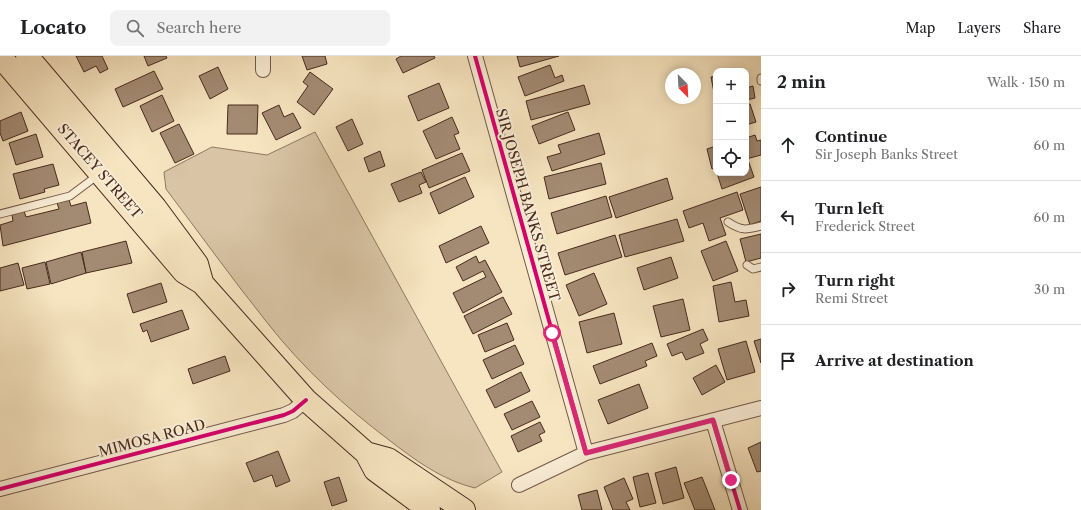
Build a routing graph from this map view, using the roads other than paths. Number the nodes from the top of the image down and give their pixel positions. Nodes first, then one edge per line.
1 (0, 56) edge
2 (27, 56) edge
3 (475, 56) edge
4 (101, 173) junction
5 (0, 214) edge
6 (728, 222) dead end
7 (761, 226) edge
8 (747, 265) dead end
9 (761, 266) edge
10 (202, 283) junction
11 (306, 400) junction
12 (761, 408) edge
13 (713, 420) junction
14 (366, 453) junction
15 (586, 453) junction
16 (384, 478) junction
17 (519, 485) dead end
18 (0, 489) edge
19 (412, 510) edge
20 (429, 510) edge
21 (464, 510) edge
22 (740, 510) edge

1 - 4 highway, STACEY STREET
2 - 10 highway, STACEY STREET
3 - 15 street, SIR JOSEPH BANKS STREET
4 - 5 lane
4 - 10 highway, STACEY STREET
6 - 7 lane
8 - 9 lane
10 - 11 highway, STACEY STREET
11 - 14 highway, STACEY STREET
11 - 18 street, MIMOSA ROAD
12 - 13 street
13 - 15 street
13 - 22 street
14 - 16 highway, STACEY STREET
14 - 21 highway, STACEY STREET
15 - 17 street
16 - 19 street, STACEY STREET
16 - 20 highway, STACEY STREET

